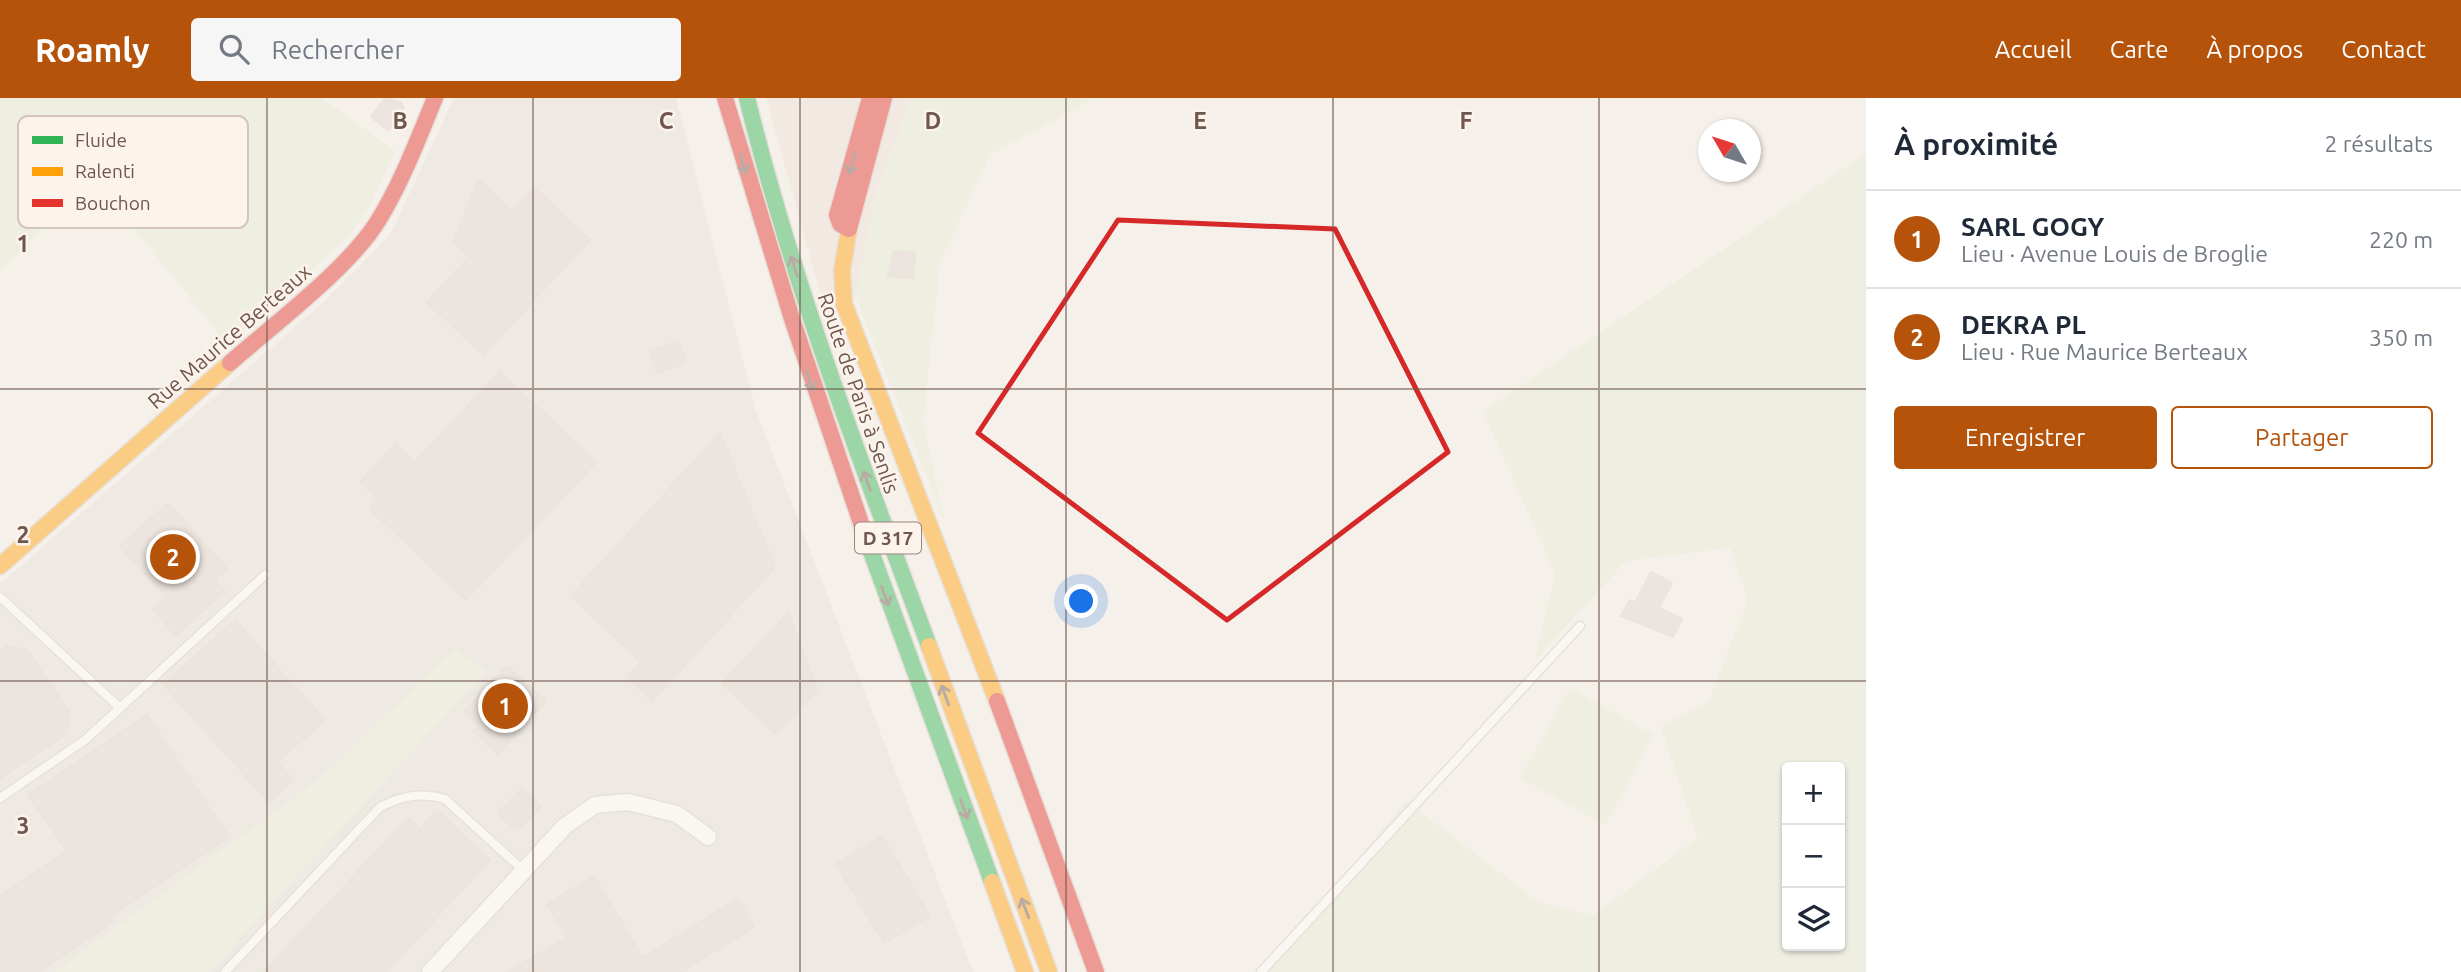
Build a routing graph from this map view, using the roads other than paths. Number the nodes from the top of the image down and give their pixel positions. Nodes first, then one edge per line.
1 (435, 98) edge
2 (725, 98) edge
3 (747, 98) edge
4 (870, 98) edge
5 (884, 98) edge
6 (849, 229) junction
7 (0, 566) edge
8 (265, 575) dead end
9 (0, 597) edge
10 (1580, 626) dead end
11 (120, 708) junction
12 (0, 798) edge
13 (708, 836) dead end
14 (524, 871) junction
15 (225, 972) edge
16 (430, 972) edge
17 (1025, 972) edge
18 (1049, 972) edge
19 (1096, 972) edge
20 (1261, 972) edge

1 - 7 main road, Rue Maurice Berteaux
2 -> 17 main road, Route de Paris à Senlis / D 317
18 -> 3 main road, Route de Paris à Senlis / D 317
4 -> 6 main road
5 - 6 main road
6 - 19 main road
8 - 11 lane
9 - 11 lane
10 - 20 lane
11 - 12 lane
13 - 14 street
14 - 15 lane
14 - 16 street

